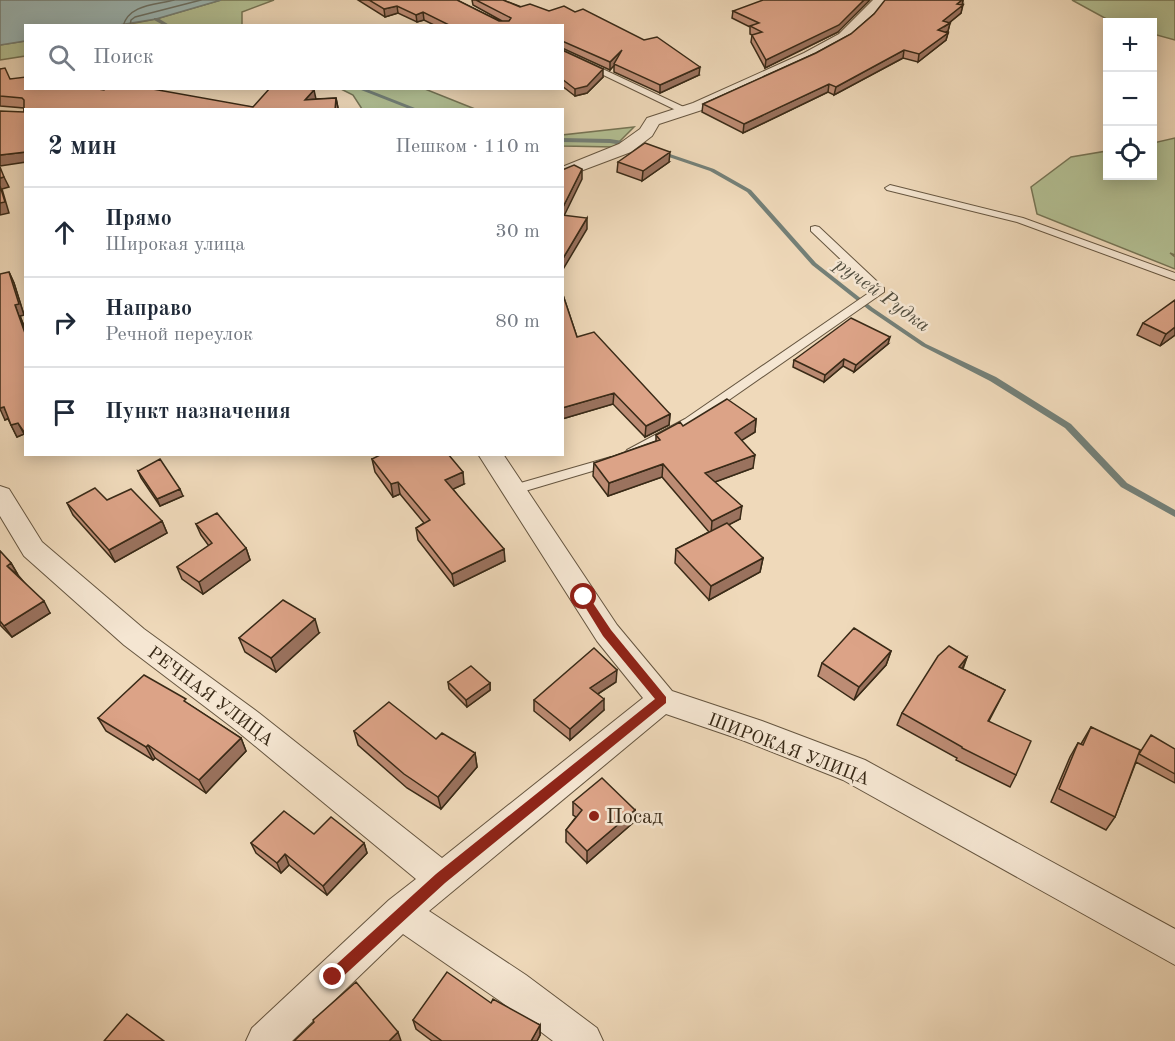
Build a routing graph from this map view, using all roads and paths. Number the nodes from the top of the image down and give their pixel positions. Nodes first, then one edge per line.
1 (880, 0) edge
2 (564, 53) edge
3 (686, 111) junction
4 (564, 172) edge
5 (890, 188) dead end
6 (815, 229) dead end
7 (1175, 277) edge
8 (491, 456) edge
9 (515, 489) junction
10 (0, 495) edge
11 (662, 700) junction
12 (441, 878) junction
13 (401, 912) junction
14 (1175, 948) edge
15 (264, 1041) edge
16 (584, 1041) edge

1 - 3 street
2 - 3 lane
3 - 4 street
5 - 7 lane
6 - 9 lane
8 - 9 street
9 - 11 street
10 - 12 street, РЕЧНАЯ УЛИЦА
11 - 12 street
11 - 14 street, ШИРОКАЯ УЛИЦА
12 - 13 street
13 - 15 street
13 - 16 street

